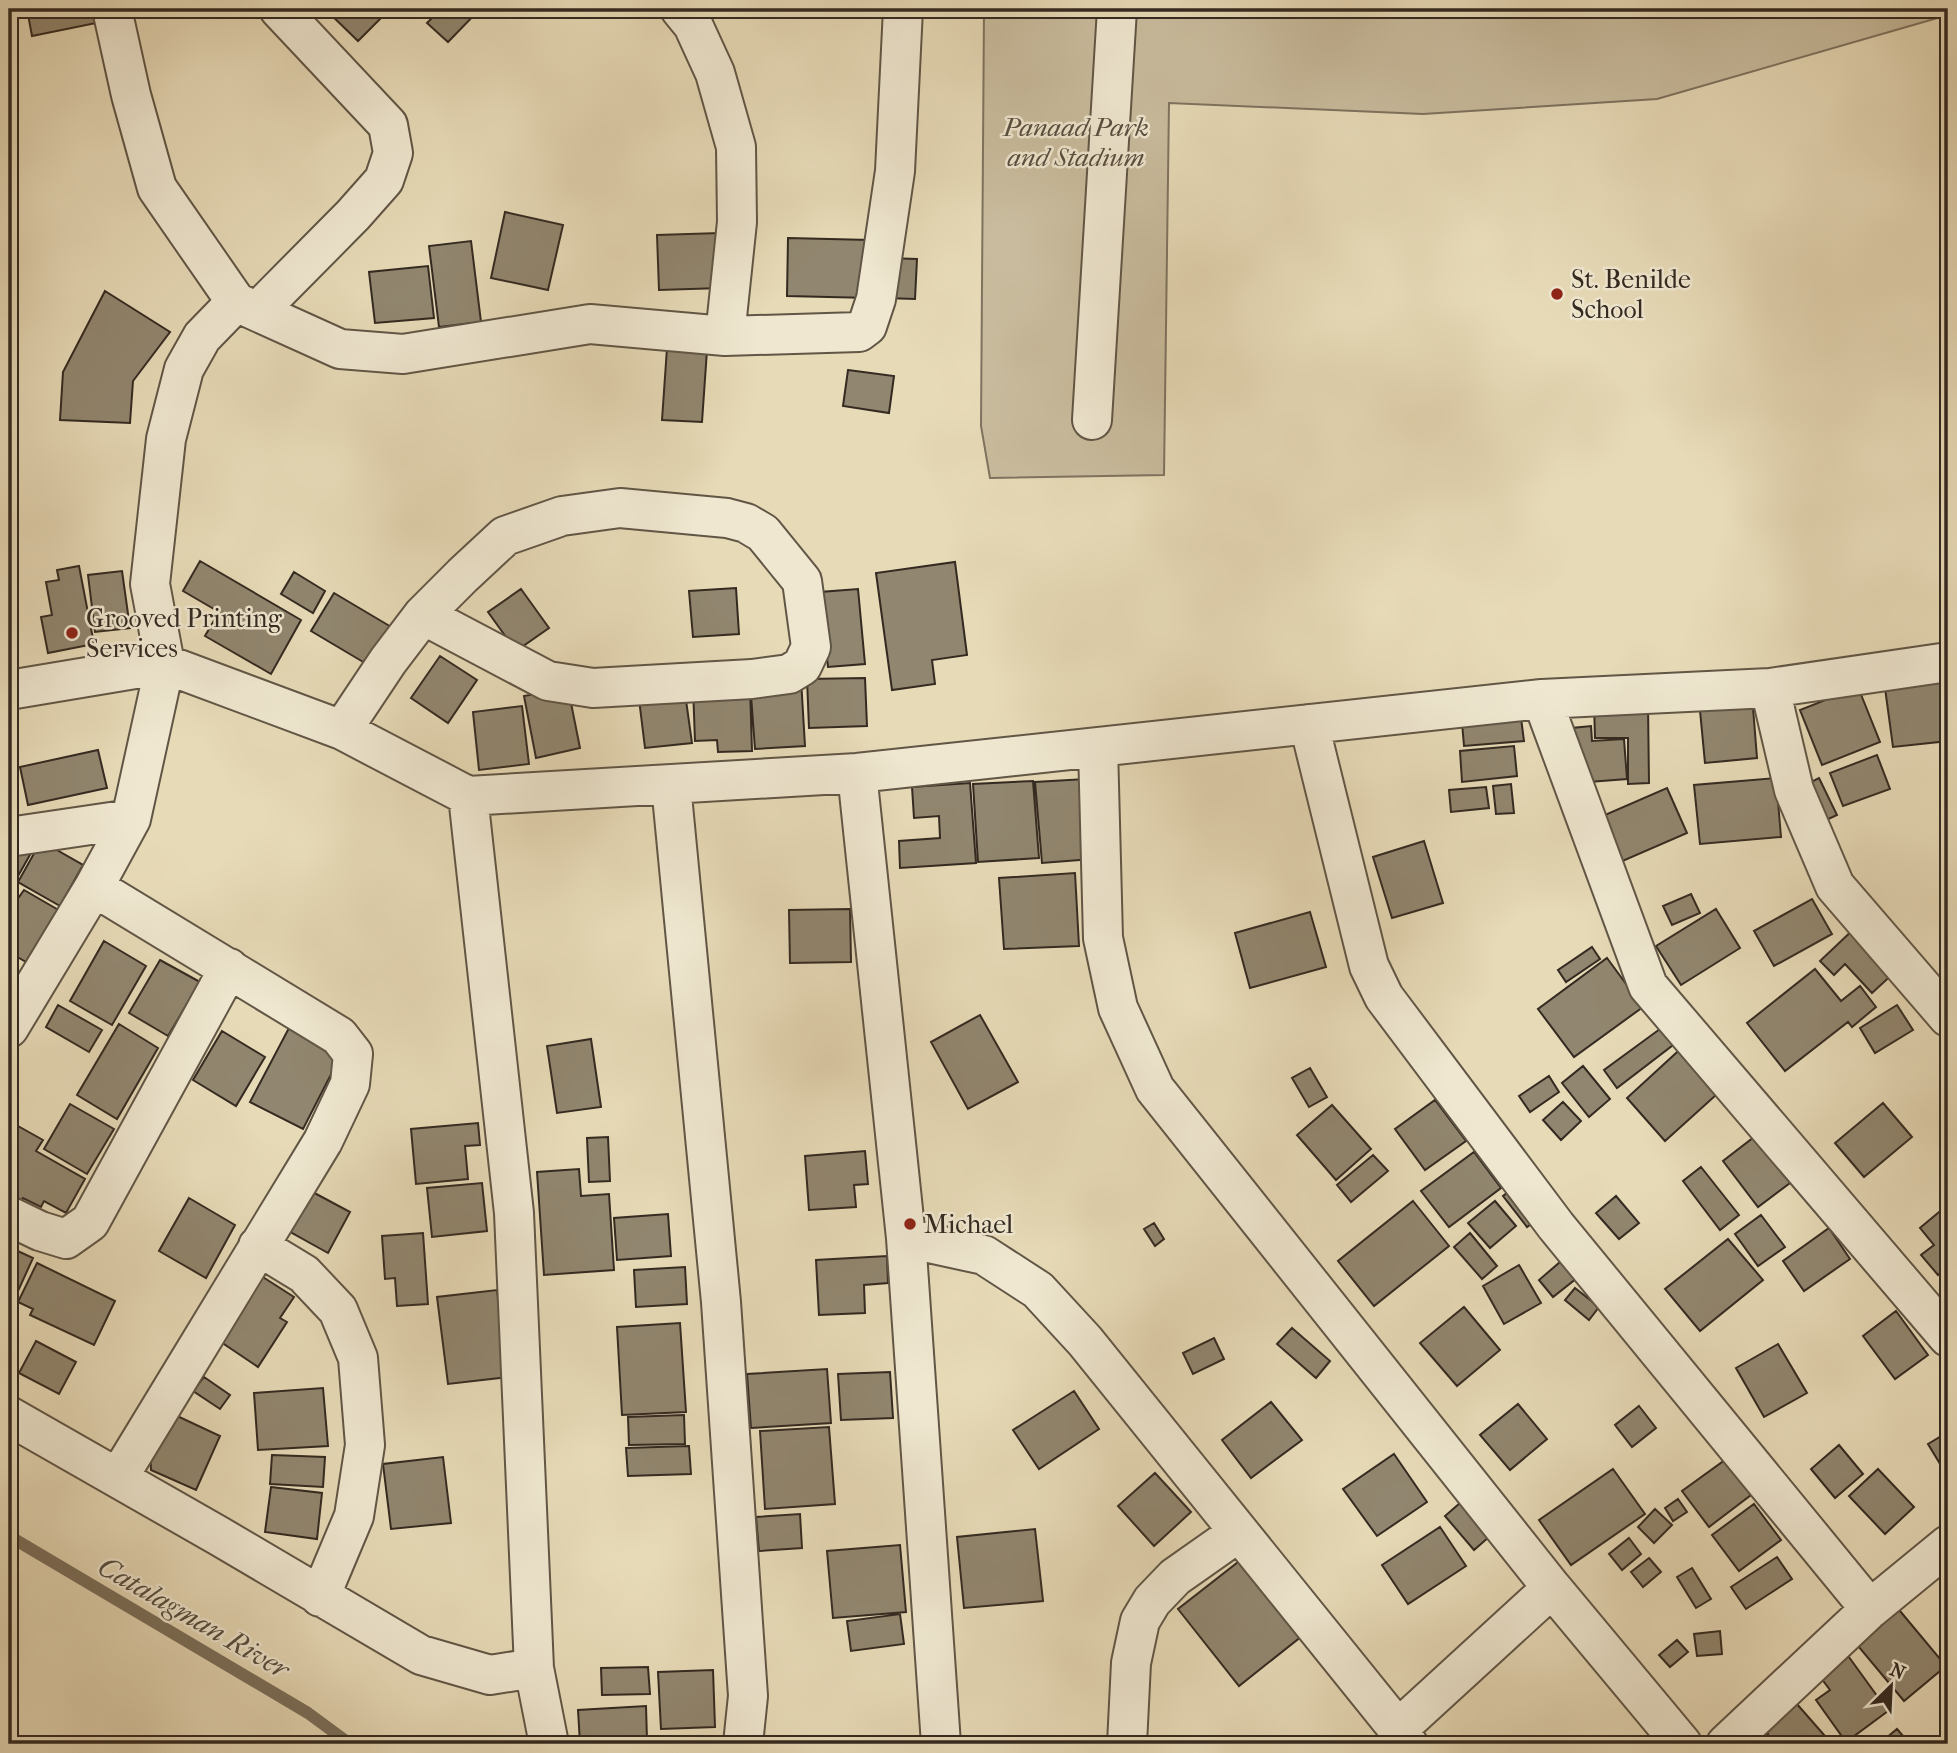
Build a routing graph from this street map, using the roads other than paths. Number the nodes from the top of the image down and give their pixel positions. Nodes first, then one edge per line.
1 (112, 9) edge
2 (279, 9) edge
3 (680, 9) edge
4 (903, 9) edge
5 (1117, 9) edge
6 (247, 306) junction
7 (725, 335) junction
8 (1092, 419) dead end
9 (423, 615) junction
10 (1948, 662) edge
11 (165, 664) junction
12 (1770, 688) junction
13 (9, 690) edge
14 (1542, 699) junction
15 (1309, 724) junction
16 (342, 730) junction
17 (1098, 747) junction
18 (857, 773) junction
19 (671, 785) junction
20 (468, 796) junction
21 (131, 819) junction
22 (9, 837) edge
23 (94, 887) junction
24 (229, 968) junction
25 (1948, 1017) edge
26 (9, 1028) edge
27 (9, 1216) edge
28 (906, 1238) junction
29 (258, 1246) junction
30 (1948, 1336) edge
31 (9, 1416) edge
32 (118, 1478) junction
33 (1239, 1532) junction
34 (1948, 1545) edge
35 (1552, 1588) junction
36 (320, 1597) junction
37 (1870, 1609) junction
38 (534, 1668) junction
39 (1403, 1737) edge
40 (549, 1744) edge
41 (743, 1744) edge
42 (941, 1744) edge
43 (1127, 1744) edge
44 (1682, 1744) edge
45 (1726, 1744) edge

1 - 6 street
2 - 6 street
3 - 7 street
4 - 7 street
5 - 8 street
6 - 7 street
6 - 11 street
9 - 9 street
9 - 16 street
10 - 12 street
11 - 13 street
11 - 16 street
11 - 21 street
12 - 14 street
12 - 25 street
14 - 15 street
14 - 30 street
15 - 17 street
15 - 37 street
16 - 20 street
17 - 18 street
17 - 35 street
18 - 19 street
18 - 28 street
19 - 20 street
19 - 41 street
20 - 38 street
21 - 22 street
21 - 23 street
23 - 24 street
23 - 26 street
24 - 27 street
24 - 29 street
28 - 33 street
28 - 42 street
29 - 32 street
29 - 36 street
31 - 32 street
32 - 36 street
33 - 39 street
33 - 43 street
34 - 37 street
35 - 39 street
35 - 44 street
36 - 38 street
37 - 45 street
38 - 40 street

